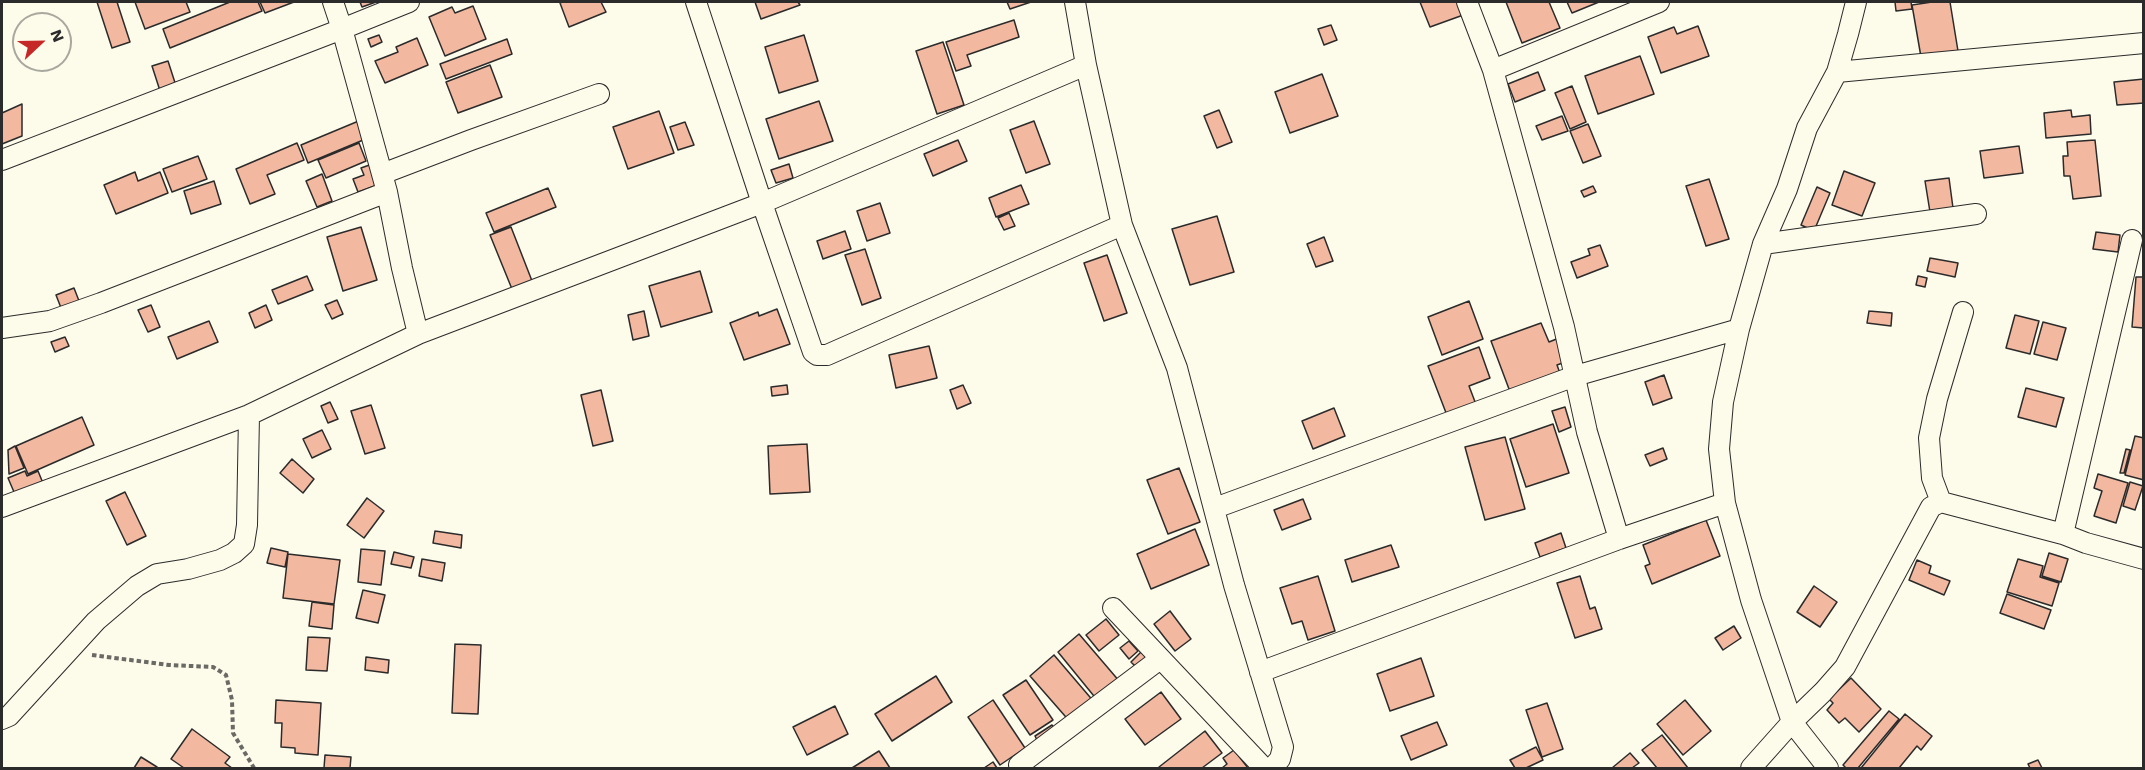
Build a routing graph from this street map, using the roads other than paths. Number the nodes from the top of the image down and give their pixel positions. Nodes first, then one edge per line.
1 (333, 2) edge
2 (409, 2) edge
3 (696, 2) edge
4 (1075, 2) edge
5 (1467, 2) edge
6 (1659, 2) edge
7 (1856, 2) edge
8 (342, 29) junction
9 (2144, 44) edge
10 (1086, 65) junction
11 (1493, 70) junction
12 (1837, 72) junction
13 (599, 94) dead end
14 (2, 160) edge
15 (384, 183) junction
16 (762, 203) junction
17 (1976, 214) dead end
18 (1122, 225) junction
19 (2132, 240) dead end
20 (1763, 244) junction
21 (1963, 312) dead end
22 (2, 328) edge
23 (1739, 329) junction
24 (418, 334) junction
25 (1575, 376) junction
26 (249, 415) junction
27 (1941, 502) junction
28 (1725, 503) junction
29 (2, 507) edge
30 (1215, 508) junction
31 (2063, 534) junction
32 (1619, 539) junction
33 (2144, 559) edge
34 (1113, 608) dead end
35 (1160, 659) junction
36 (1260, 672) junction
37 (2, 719) edge
38 (1792, 722) junction
39 (1019, 765) dead end
40 (1264, 768) edge
41 (1272, 768) edge
42 (1751, 768) edge
43 (1828, 768) edge

1 - 8 street
2 - 8 street
3 - 16 street
4 - 10 street
5 - 11 street
6 - 11 street
7 - 12 street
8 - 14 street
8 - 15 street
9 - 12 street
10 - 16 street
10 - 18 street
11 - 25 street
12 - 20 street
13 - 15 street
15 - 22 street
15 - 24 street
16 - 18 street
16 - 24 street
17 - 20 street
18 - 30 street
19 - 31 street
20 - 23 street
21 - 27 street
23 - 25 street
23 - 28 street
24 - 26 street
25 - 30 street
25 - 32 street
26 - 29 street
26 - 37 street
27 - 31 street
27 - 38 street
28 - 32 street
28 - 38 street
30 - 36 street
31 - 33 street
32 - 36 street
34 - 35 street
35 - 39 street
35 - 40 street
36 - 41 street
38 - 42 street
38 - 43 street

